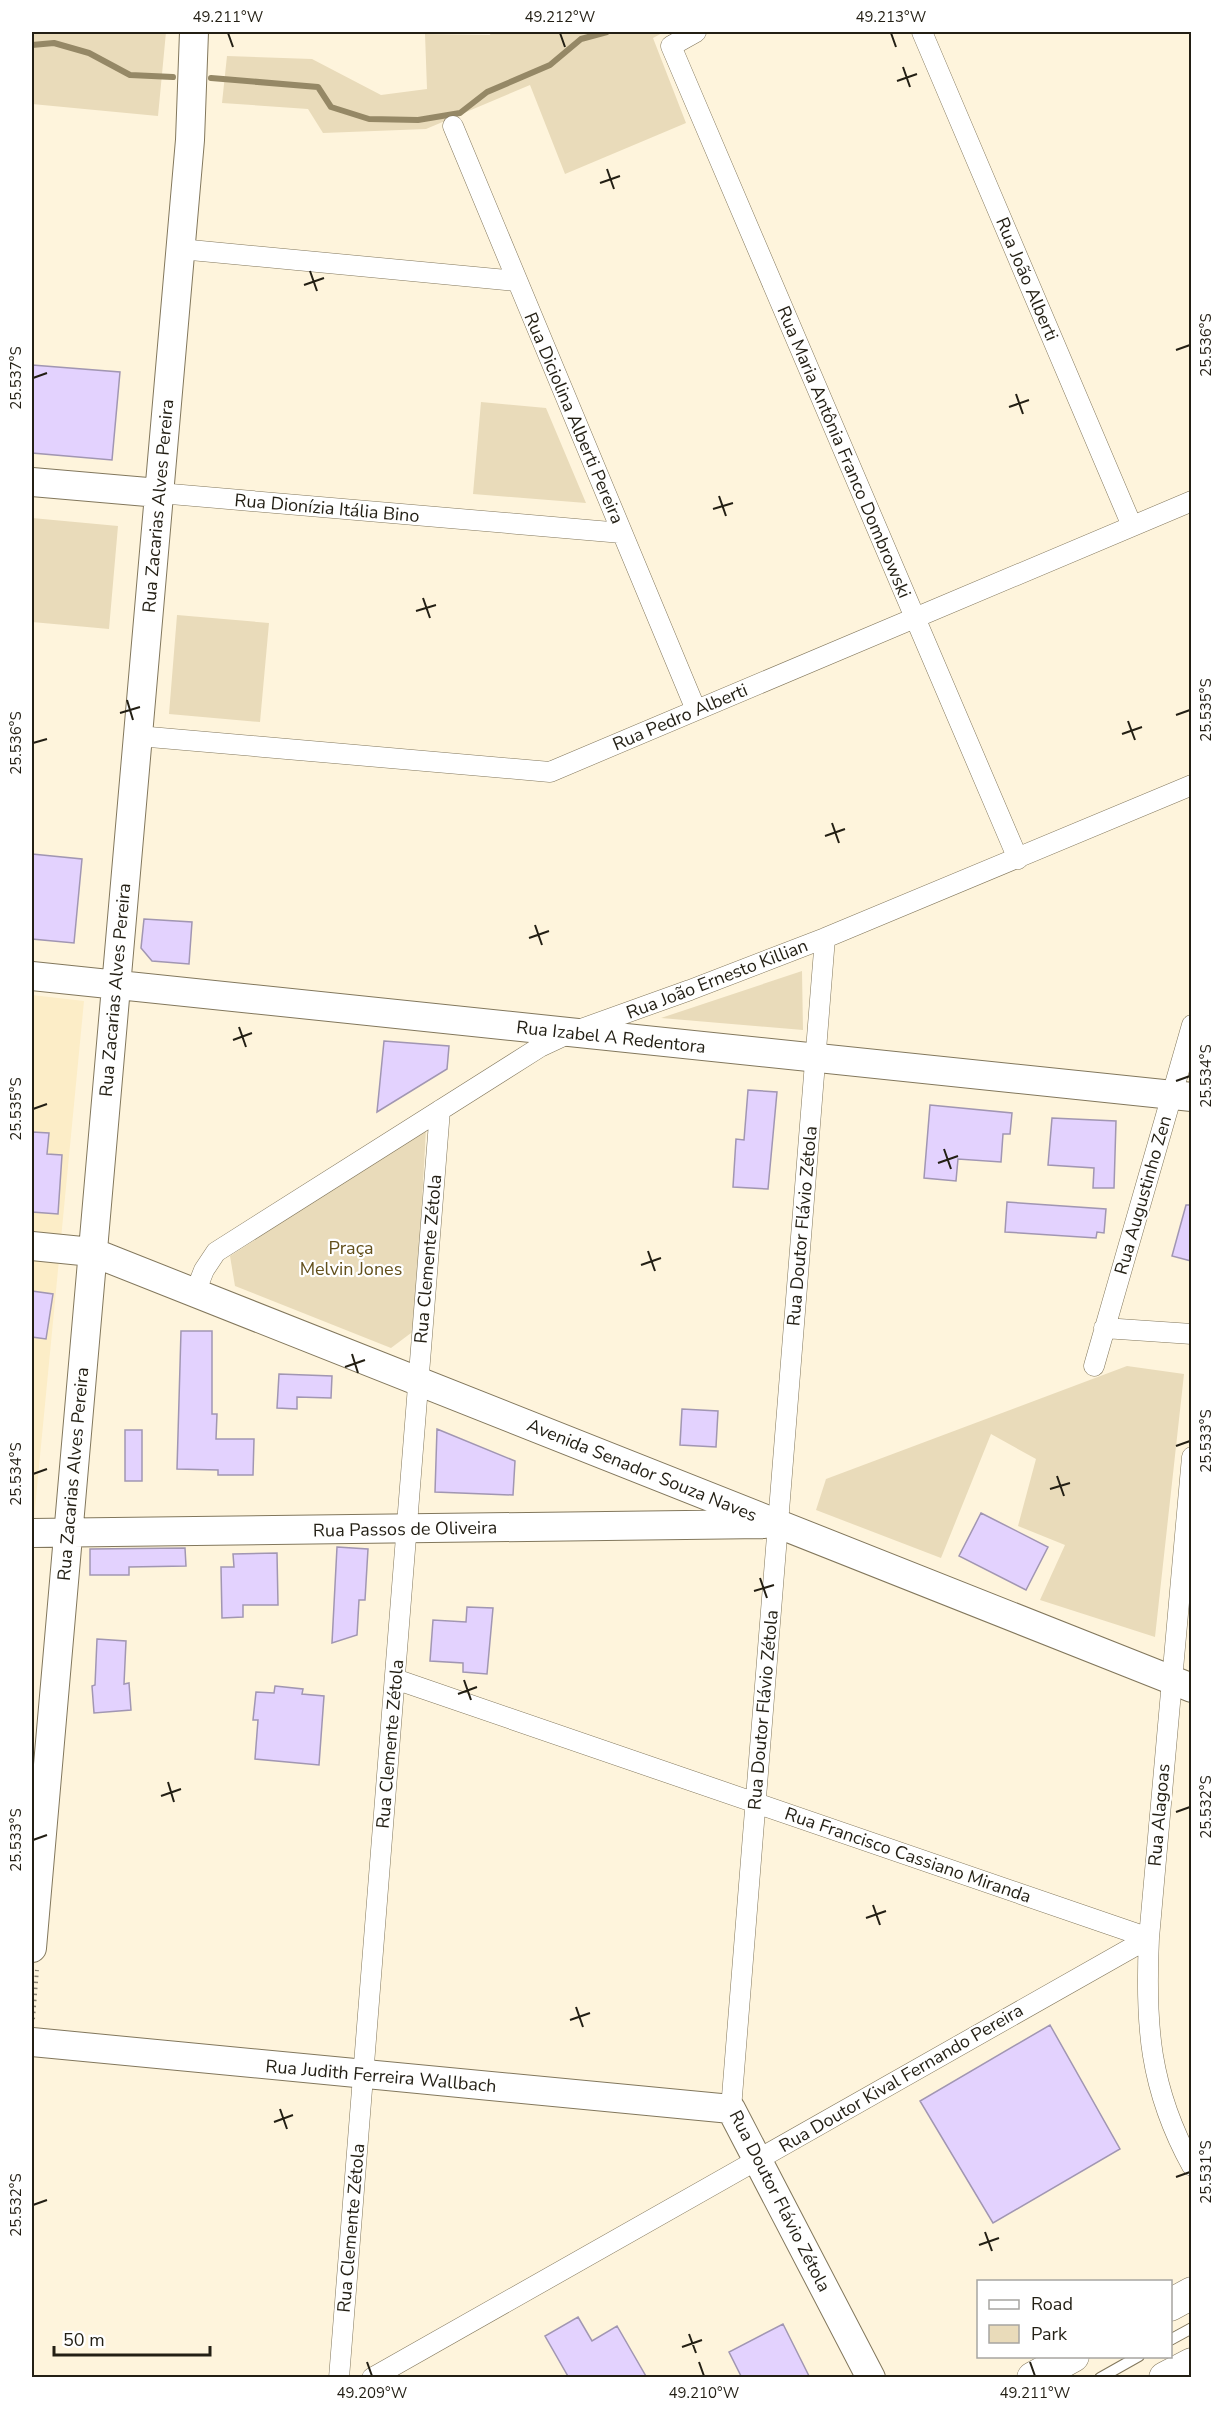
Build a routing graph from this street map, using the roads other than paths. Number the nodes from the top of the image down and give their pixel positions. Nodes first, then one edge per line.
1 (194, 32) edge
2 (696, 32) edge
3 (922, 32) edge
4 (453, 126) dead end
5 (180, 249) junction
6 (518, 281) junction
7 (32, 482) edge
8 (159, 493) junction
9 (1191, 501) edge
10 (1132, 526) junction
11 (622, 533) junction
12 (915, 618) junction
13 (696, 710) junction
14 (138, 736) junction
15 (1191, 785) edge
16 (1018, 859) junction
17 (825, 938) junction
18 (32, 976) edge
19 (116, 985) junction
20 (1191, 1025) edge
21 (570, 1033) junction
22 (816, 1058) junction
23 (1181, 1096) edge
24 (440, 1110) junction
25 (32, 1246) edge
26 (92, 1252) junction
27 (195, 1293) junction
28 (1104, 1328) junction
29 (1191, 1334) edge
30 (1094, 1366) dead end
31 (418, 1382) junction
32 (1191, 1457) edge
33 (778, 1524) junction
34 (407, 1528) junction
35 (68, 1532) junction
36 (32, 1533) edge
37 (395, 1679) junction
38 (1182, 1684) edge
39 (756, 1803) junction
40 (1149, 1938) junction
41 (32, 1947) edge
42 (32, 2042) edge
43 (363, 2074) junction
44 (731, 2109) junction
45 (757, 2159) junction
46 (1191, 2166) edge
47 (1191, 2294) edge
48 (1172, 2304) edge
49 (1191, 2328) edge
50 (1172, 2339) edge
51 (1068, 2358) edge
52 (1135, 2358) edge
53 (1191, 2364) edge
54 (339, 2378) edge
55 (372, 2378) edge
56 (871, 2378) edge
57 (1033, 2378) edge
58 (1100, 2378) edge
59 (1165, 2378) edge

1 - 5 main road, Rua Zacarias Alves Pereira
2 - 12 street, Rua Maria Antônia Franco Dombrowski
3 - 10 street, Rua João Alberti
4 - 6 street, Rua Diciolina Alberti Pereira
5 - 6 street
5 - 8 main road, Rua Zacarias Alves Pereira
6 - 11 street, Rua Diciolina Alberti Pereira
7 - 8 main road, Rua Dionízia Itália Bino
8 - 11 street, Rua Dionízia Itália Bino
8 - 14 main road, Rua Zacarias Alves Pereira
9 - 10 street, Rua Pedro Alberti
10 - 12 street, Rua Pedro Alberti
11 - 13 street, Rua Diciolina Alberti Pereira
12 - 13 street, Rua Pedro Alberti
12 - 16 street, Rua Maria Antônia Franco Dombrowski
13 - 14 street, Rua Pedro Alberti
14 - 19 main road, Rua Zacarias Alves Pereira
15 - 16 street, Rua João Ernesto Killian
16 - 17 street, Rua João Ernesto Killian
17 - 21 street, Rua João Ernesto Killian
17 - 22 street, Rua Doutor Flávio Zétola
18 - 19 main road, Rua Izabel A Redentora
19 - 21 main road, Rua Izabel A Redentora
19 - 26 main road, Rua Zacarias Alves Pereira
20 - 23 street, Rua Augustinho Zen
21 - 22 main road, Rua Izabel A Redentora
21 - 24 street, Rua João Ernesto Killian
22 - 23 main road, Rua Izabel A Redentora
22 - 33 street, Rua Doutor Flávio Zétola
23 - 28 street, Rua Augustinho Zen
24 - 27 street, Rua João Ernesto Killian
24 - 31 street, Rua Clemente Zétola
25 - 26 main road, Avenida Senador Souza Naves
26 - 27 main road, Avenida Senador Souza Naves
26 - 35 main road, Rua Zacarias Alves Pereira
27 - 31 main road, Avenida Senador Souza Naves
28 - 29 street
28 - 30 street, Rua Augustinho Zen
31 - 33 main road, Avenida Senador Souza Naves
31 - 34 street, Rua Clemente Zétola
32 - 38 street, Rua Alagoas
33 - 34 main road, Rua Passos de Oliveira
33 - 38 main road, Avenida Senador Souza Naves
33 - 39 street, Rua Doutor Flávio Zétola
34 - 35 main road, Rua Passos de Oliveira
34 - 37 street, Rua Clemente Zétola
35 - 36 main road, Rua Passos de Oliveira
35 - 41 main road, Rua Zacarias Alves Pereira
37 - 39 street, Rua Francisco Cassiano Miranda
37 - 43 street, Rua Clemente Zétola
38 - 40 street, Rua Alagoas
39 - 40 street, Rua Francisco Cassiano Miranda
39 - 44 street, Rua Doutor Flávio Zétola
40 - 45 street, Rua Doutor Kival Fernando Pereira
40 - 46 street, Rua Alagoas
42 - 43 main road, Rua Judith Ferreira Wallbach
43 - 44 main road, Rua Judith Ferreira Wallbach
43 - 54 street, Rua Clemente Zétola
44 - 45 main road, Rua Doutor Flávio Zétola
45 - 55 street, Rua Doutor Kival Fernando Pereira
45 - 56 main road, Rua Doutor Flávio Zétola
47 - 48 main road
49 - 50 lane
51 - 57 main road
52 - 58 lane
53 - 59 main road

